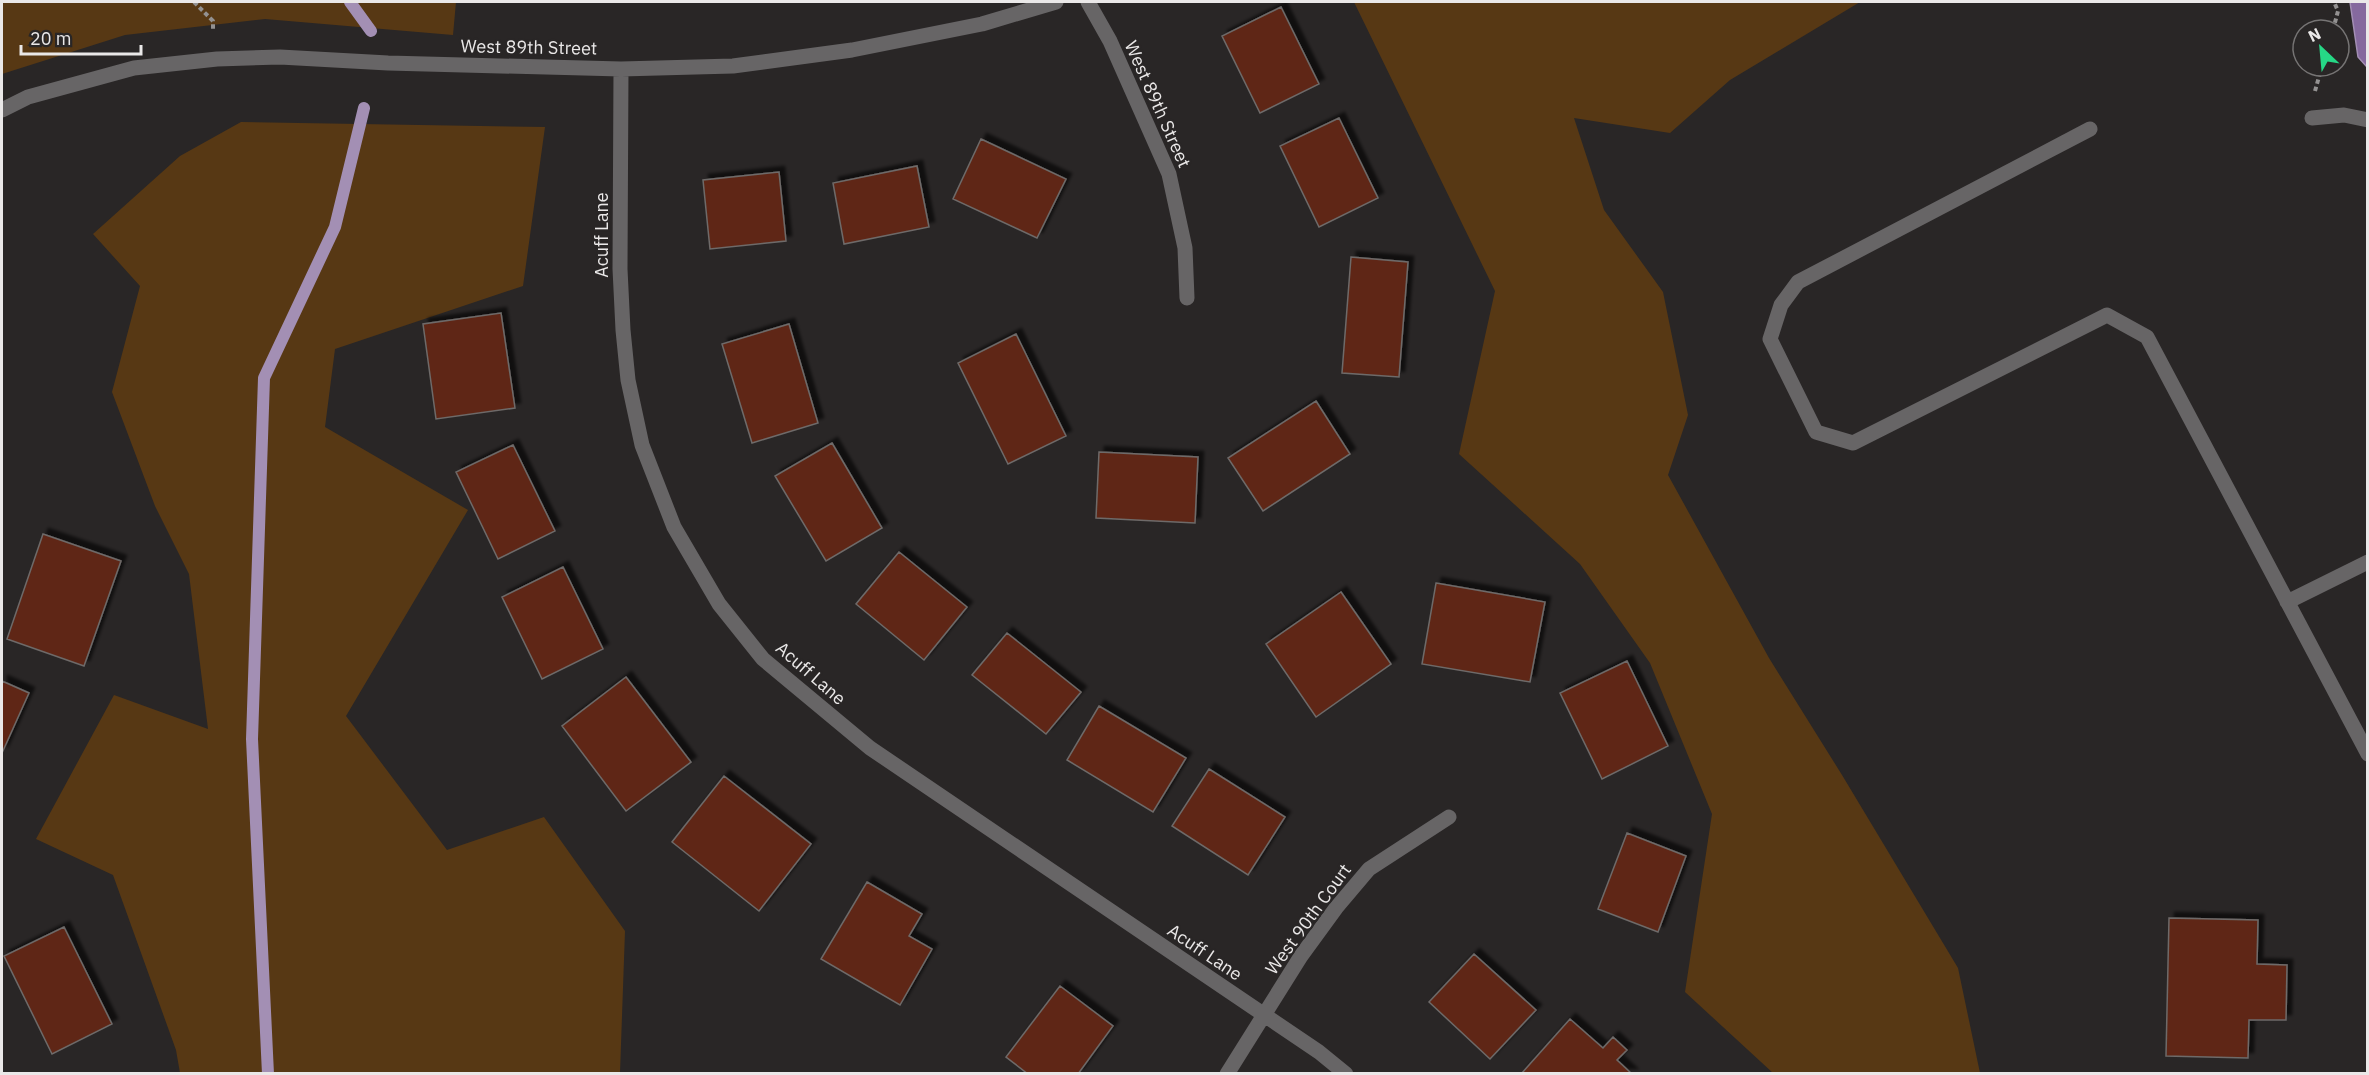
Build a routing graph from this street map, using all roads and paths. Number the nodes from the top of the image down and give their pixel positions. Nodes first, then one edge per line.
1 (194, 2) edge
2 (1056, 2) edge
3 (1088, 2) edge
4 (2334, 2) edge
5 (2336, 18) edge
6 (213, 29) dead end
7 (621, 69) junction
8 (2, 110) edge
9 (2313, 118) dead end
10 (2367, 120) edge
11 (2090, 129) dead end
12 (1187, 298) dead end
13 (2367, 562) edge
14 (2287, 602) junction
15 (2362, 733) edge
16 (2367, 754) edge
17 (1449, 817) dead end
18 (1264, 1016) junction
19 (1227, 1074) edge
20 (1346, 1074) edge

1 - 6 path
2 - 7 street, West 89th Street
3 - 12 street, West 89th Street
4 - 5 path
7 - 8 street, West 89th Street
7 - 18 street, Acuff Lane
9 - 10 street
11 - 14 street
13 - 14 street
14 - 15 street
15 - 16 street
17 - 18 street, West 90th Court
18 - 19 street, West 90th Court
18 - 20 street, Acuff Lane

